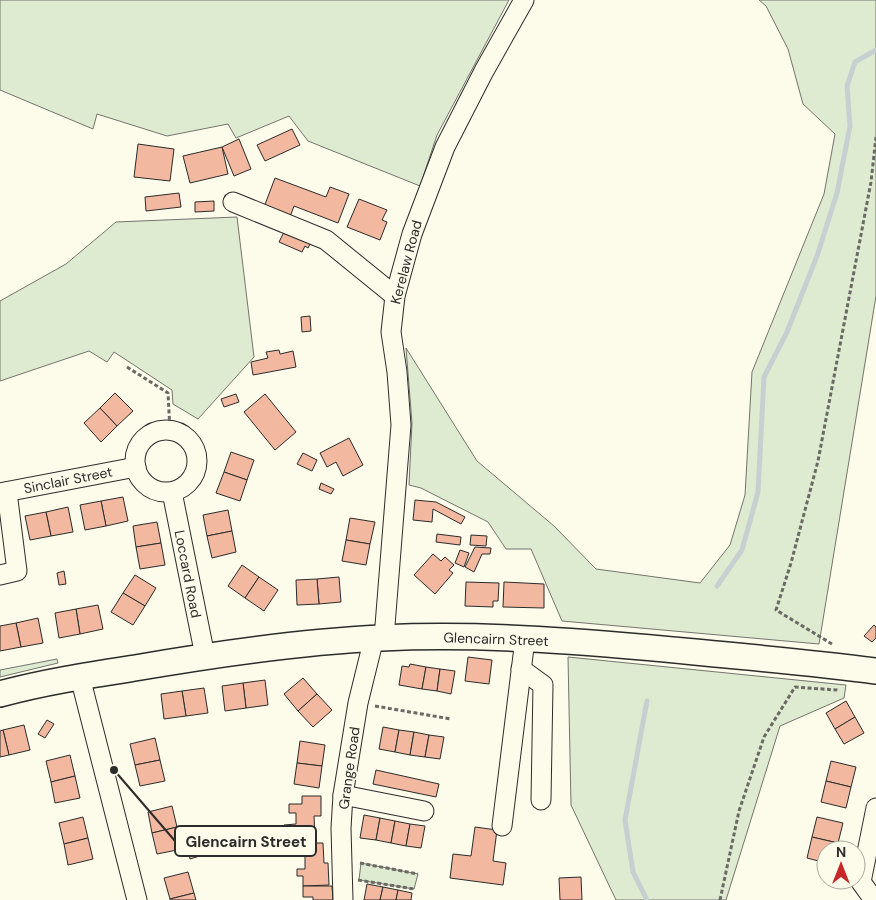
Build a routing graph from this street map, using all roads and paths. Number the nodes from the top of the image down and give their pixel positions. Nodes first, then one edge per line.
1 (524, 0) edge
2 (876, 137) edge
3 (233, 202) dead end
4 (395, 296) junction
5 (127, 367) dead end
6 (170, 431) junction
7 (136, 467) junction
8 (3, 492) edge
9 (172, 492) junction
10 (0, 575) edge
11 (379, 638) junction
12 (525, 639) junction
13 (205, 656) junction
14 (840, 666) junction
15 (521, 669) junction
16 (876, 671) edge
17 (80, 677) junction
18 (0, 694) edge
19 (358, 703) junction
20 (451, 719) dead end
21 (343, 795) junction
22 (541, 800) dead end
23 (876, 808) edge
24 (424, 811) dead end
25 (502, 826) dead end
26 (342, 868) junction
27 (418, 874) dead end
28 (414, 889) dead end
29 (137, 900) edge
30 (342, 900) edge
31 (720, 900) edge
32 (874, 900) edge

1 - 4 street, Kerelaw Road
2 - 14 path
3 - 4 street
4 - 11 street, Kerelaw Road
5 - 6 path
6 - 7 street
6 - 9 street
7 - 8 street, Sinclair Street
7 - 9 street
8 - 10 street
9 - 13 street, Loccard Road
11 - 12 main road, Glencairn Street
11 - 13 main road, Glencairn Street
11 - 19 street, Grange Road
12 - 14 main road, Glencairn Street
12 - 15 street
13 - 17 main road, Glencairn Street
14 - 16 main road, Glencairn Street
14 - 31 path
15 - 22 street
15 - 25 street
17 - 18 main road, Glencairn Street
17 - 29 street
19 - 20 path
19 - 21 street, Grange Road
21 - 24 street
21 - 26 street, Grange Road
23 - 32 street
26 - 27 path
26 - 28 path
26 - 30 street, Grange Road

